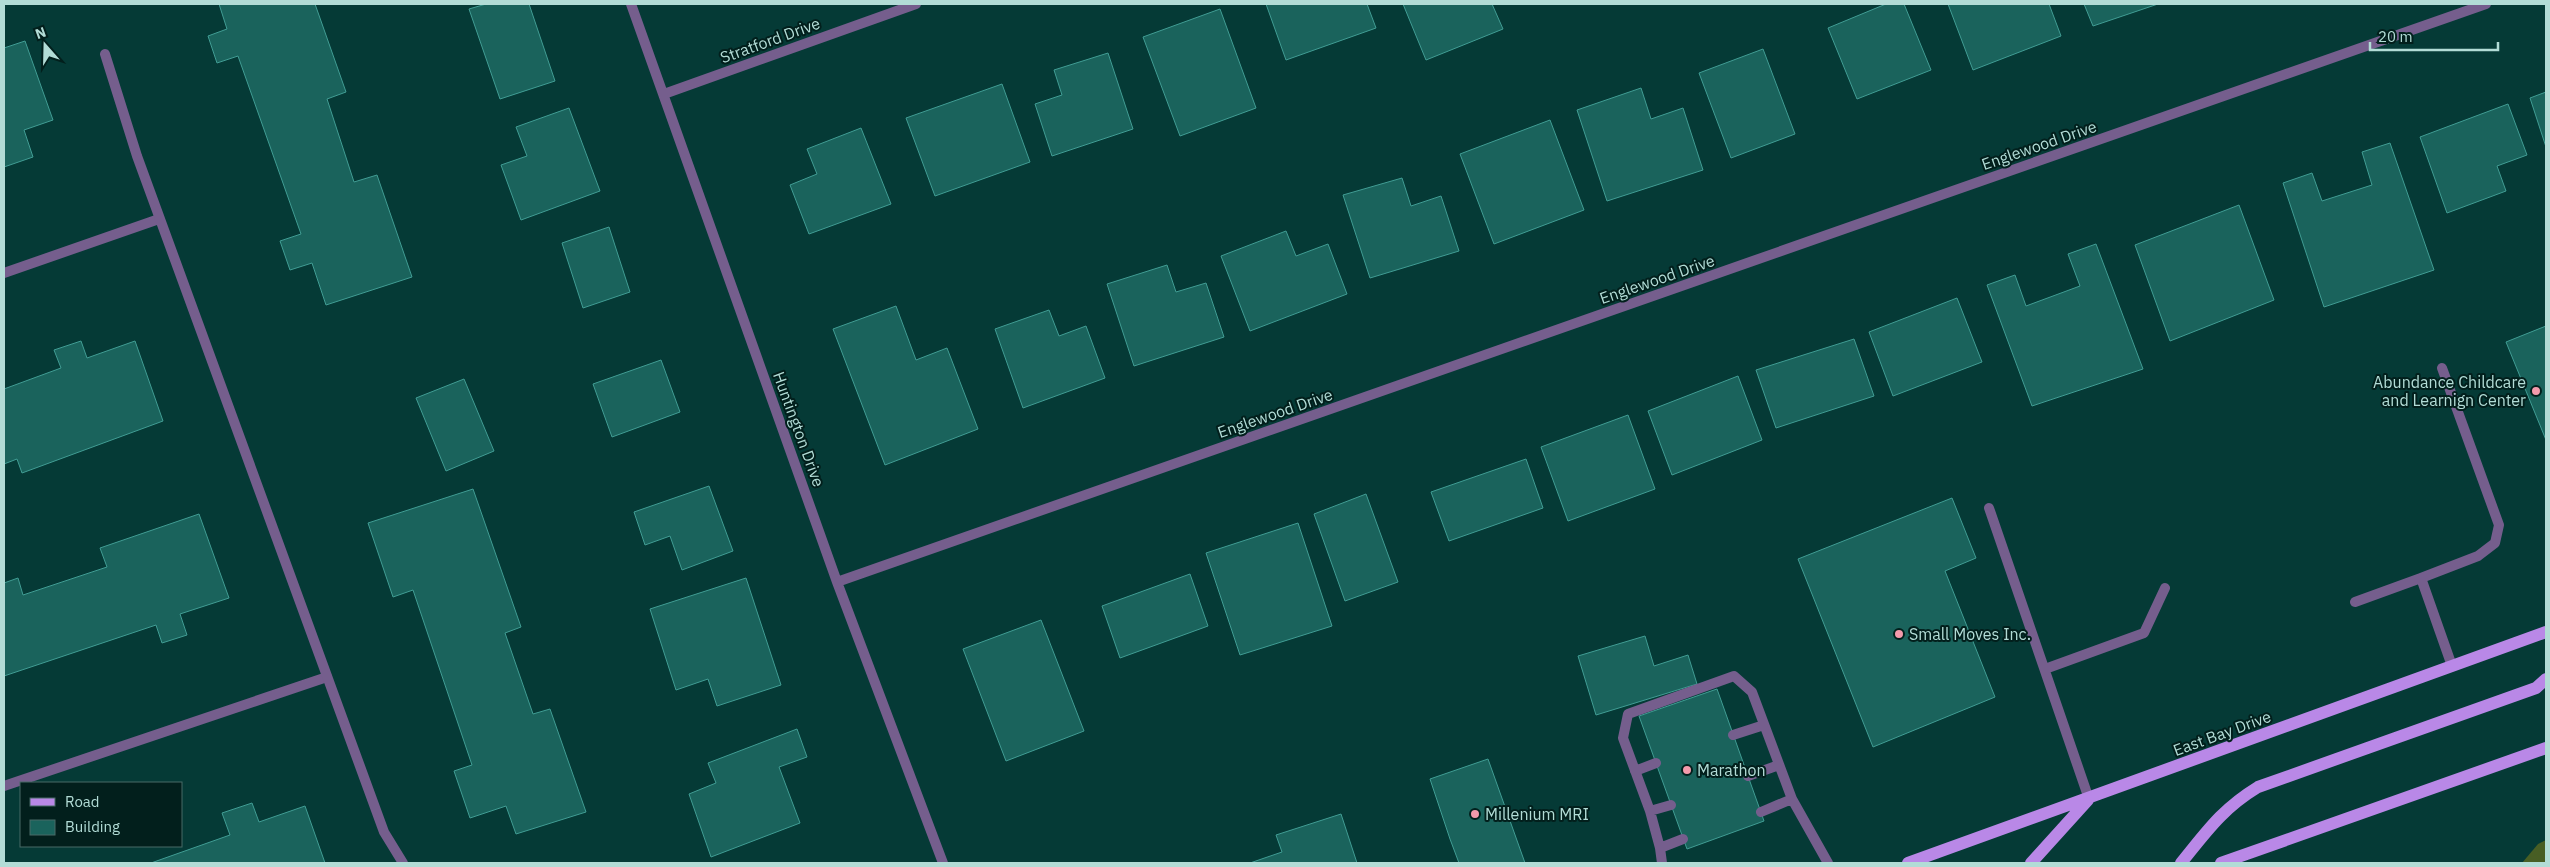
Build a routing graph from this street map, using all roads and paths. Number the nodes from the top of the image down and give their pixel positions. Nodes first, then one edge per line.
1 (631, 4) edge
2 (916, 4) edge
3 (2486, 4) edge
4 (105, 54) dead end
5 (664, 94) junction
6 (160, 219) junction
7 (4, 273) edge
8 (2442, 368) dead end
9 (1990, 508) dead end
10 (2421, 578) junction
11 (837, 582) junction
12 (2165, 588) dead end
13 (2355, 602) dead end
14 (2546, 632) edge
15 (2452, 666) junction
16 (2045, 669) junction
17 (327, 677) junction
18 (2546, 679) edge
19 (1764, 725) junction
20 (1733, 735) dead end
21 (2546, 748) edge
22 (1656, 763) dead end
23 (1779, 765) junction
24 (1635, 771) junction
25 (1748, 776) dead end
26 (4, 786) edge
27 (1792, 799) junction
28 (2089, 799) junction
29 (1671, 804) dead end
30 (1650, 811) junction
31 (1761, 812) dead end
32 (1683, 839) dead end
33 (1660, 848) junction
34 (403, 863) edge
35 (943, 863) edge
36 (1662, 863) edge
37 (1828, 863) edge
38 (1908, 863) edge
39 (2031, 863) edge
40 (2181, 863) edge
41 (2221, 863) edge

1 - 5 street, Huntington Drive
2 - 5 street, Stratford Drive
3 - 11 street, Englewood Drive
4 - 6 street
5 - 11 street, Huntington Drive
6 - 7 street
6 - 17 street
8 - 10 street
9 - 16 street
10 - 13 street
10 - 15 street
11 - 35 street, Huntington Drive
12 - 16 street
14 - 15 main road, East Bay Drive
15 - 28 main road, East Bay Drive
16 - 28 street
17 - 26 street
17 - 34 street
18 - 40 main road
19 - 20 street
19 - 23 street
19 - 24 street
21 - 41 main road
22 - 24 street
23 - 25 street
23 - 27 street
24 - 30 street
27 - 31 street
27 - 37 street
28 - 38 main road, East Bay Drive
28 - 39 main road
29 - 30 street
30 - 33 street
32 - 33 street
33 - 36 street

